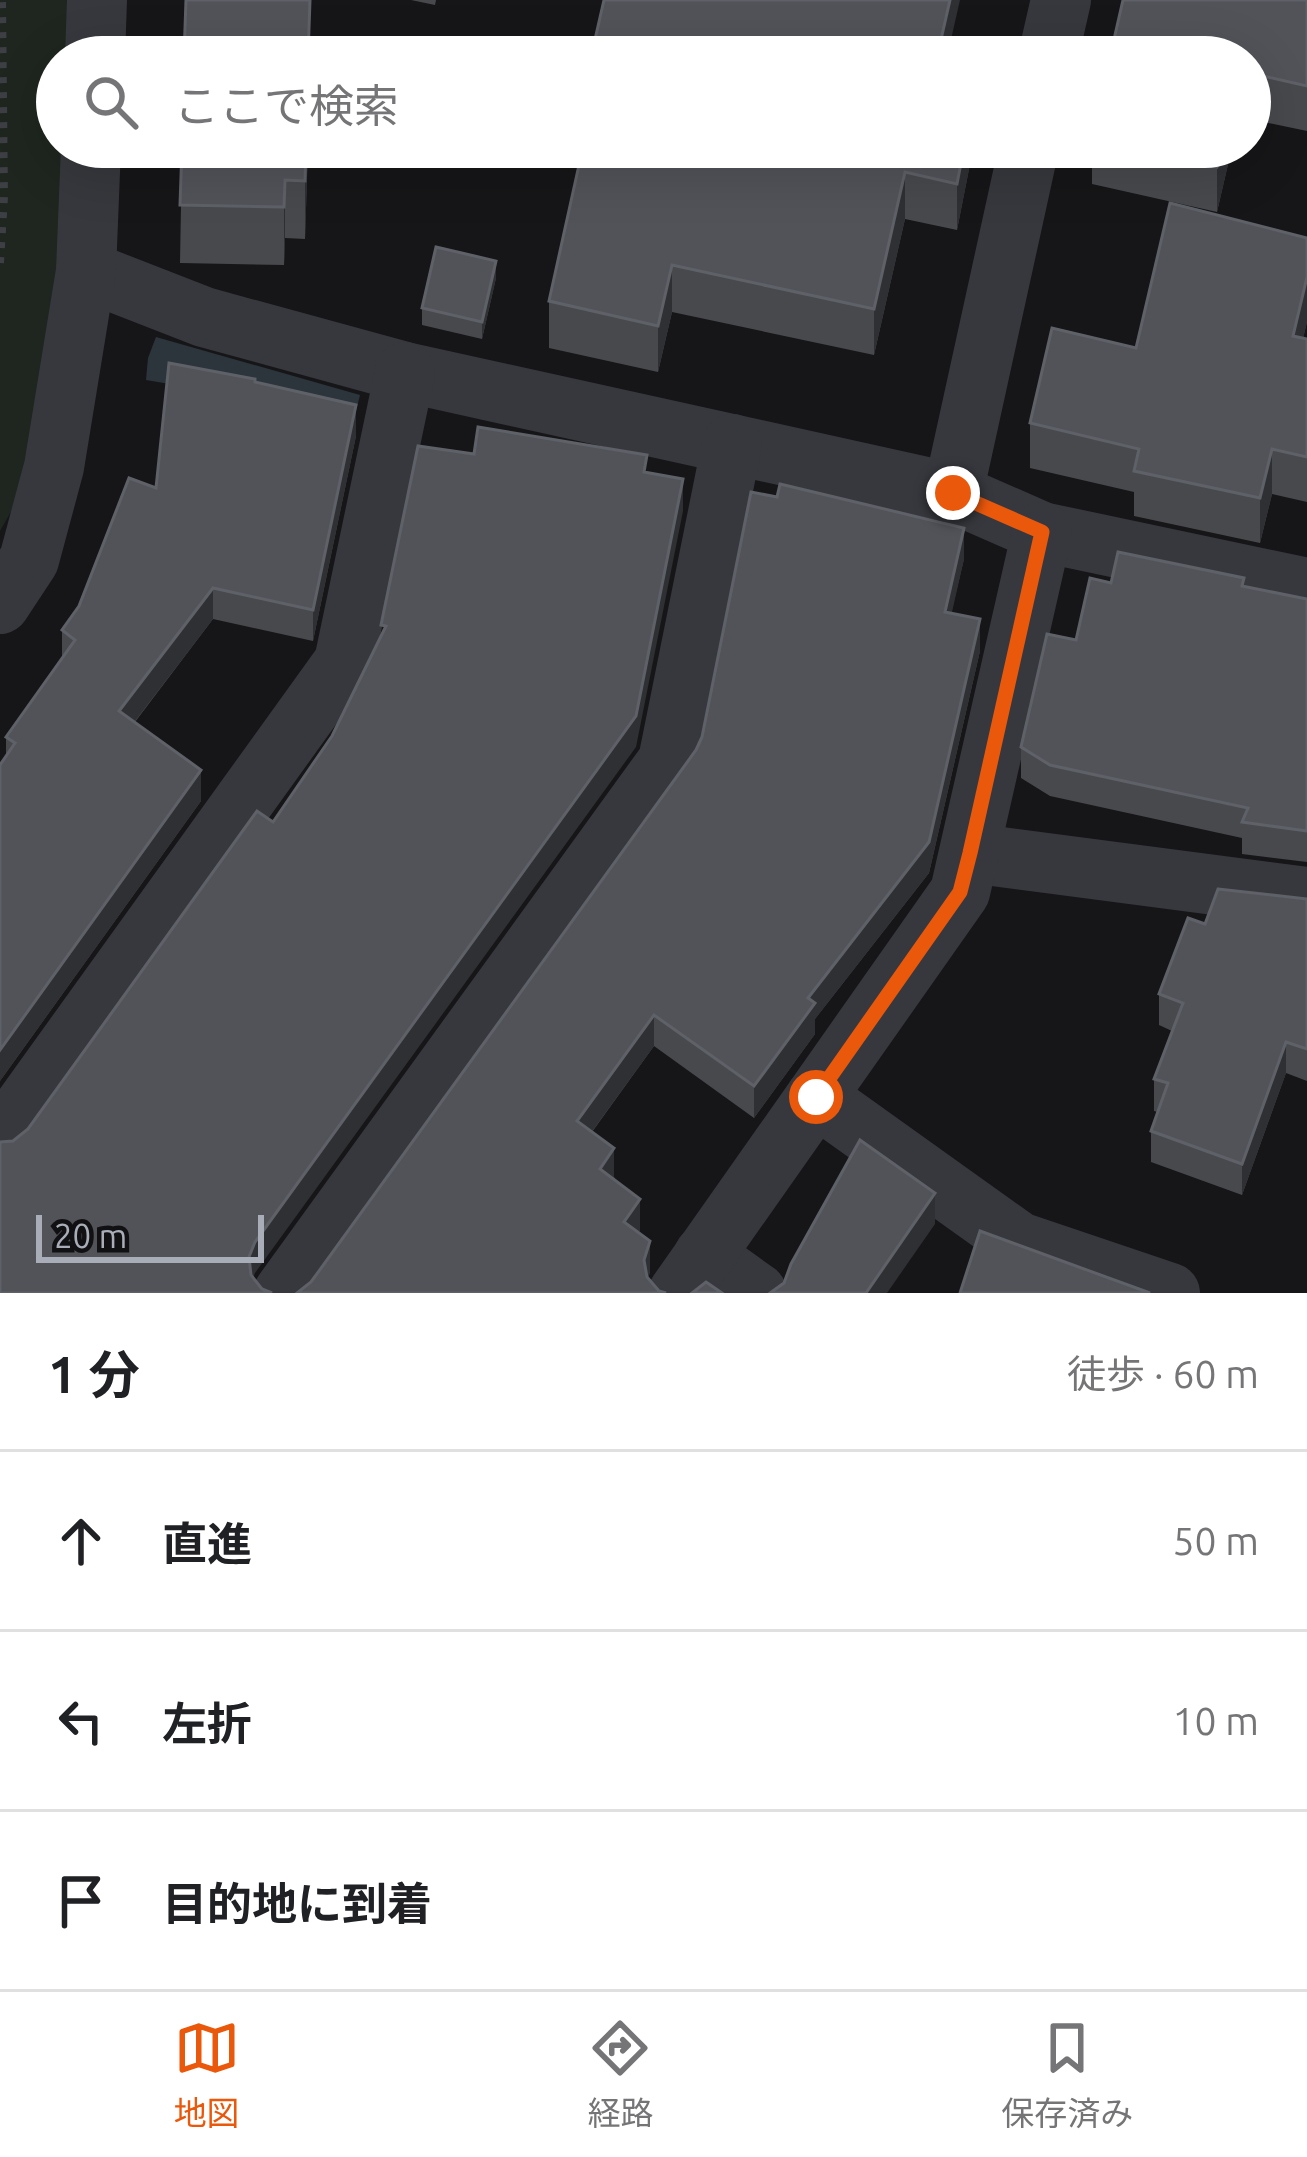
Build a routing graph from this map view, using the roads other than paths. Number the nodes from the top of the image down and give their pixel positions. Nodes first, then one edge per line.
1 (97, 0) edge
2 (1061, 0) edge
3 (95, 36) edge
4 (1053, 36) edge
5 (90, 168) edge
6 (1024, 168) edge
7 (86, 271) junction
8 (405, 372) junction
9 (732, 443) junction
10 (953, 493) junction
11 (1042, 532) junction
12 (1307, 588) edge
13 (0, 604) edge
14 (970, 853) junction
15 (1307, 897) edge
16 (816, 1097) junction
17 (0, 1140) edge
18 (691, 1274) edge
19 (284, 1293) edge
20 (757, 1293) edge
21 (1171, 1293) edge

1 - 3 street
2 - 4 street
5 - 7 street
6 - 10 street
7 - 8 street
7 - 13 street
8 - 9 street
8 - 17 street
9 - 10 street
9 - 19 street
10 - 11 street
11 - 12 street
11 - 14 street
14 - 15 street
14 - 16 street
16 - 18 street
16 - 21 street
18 - 20 street

